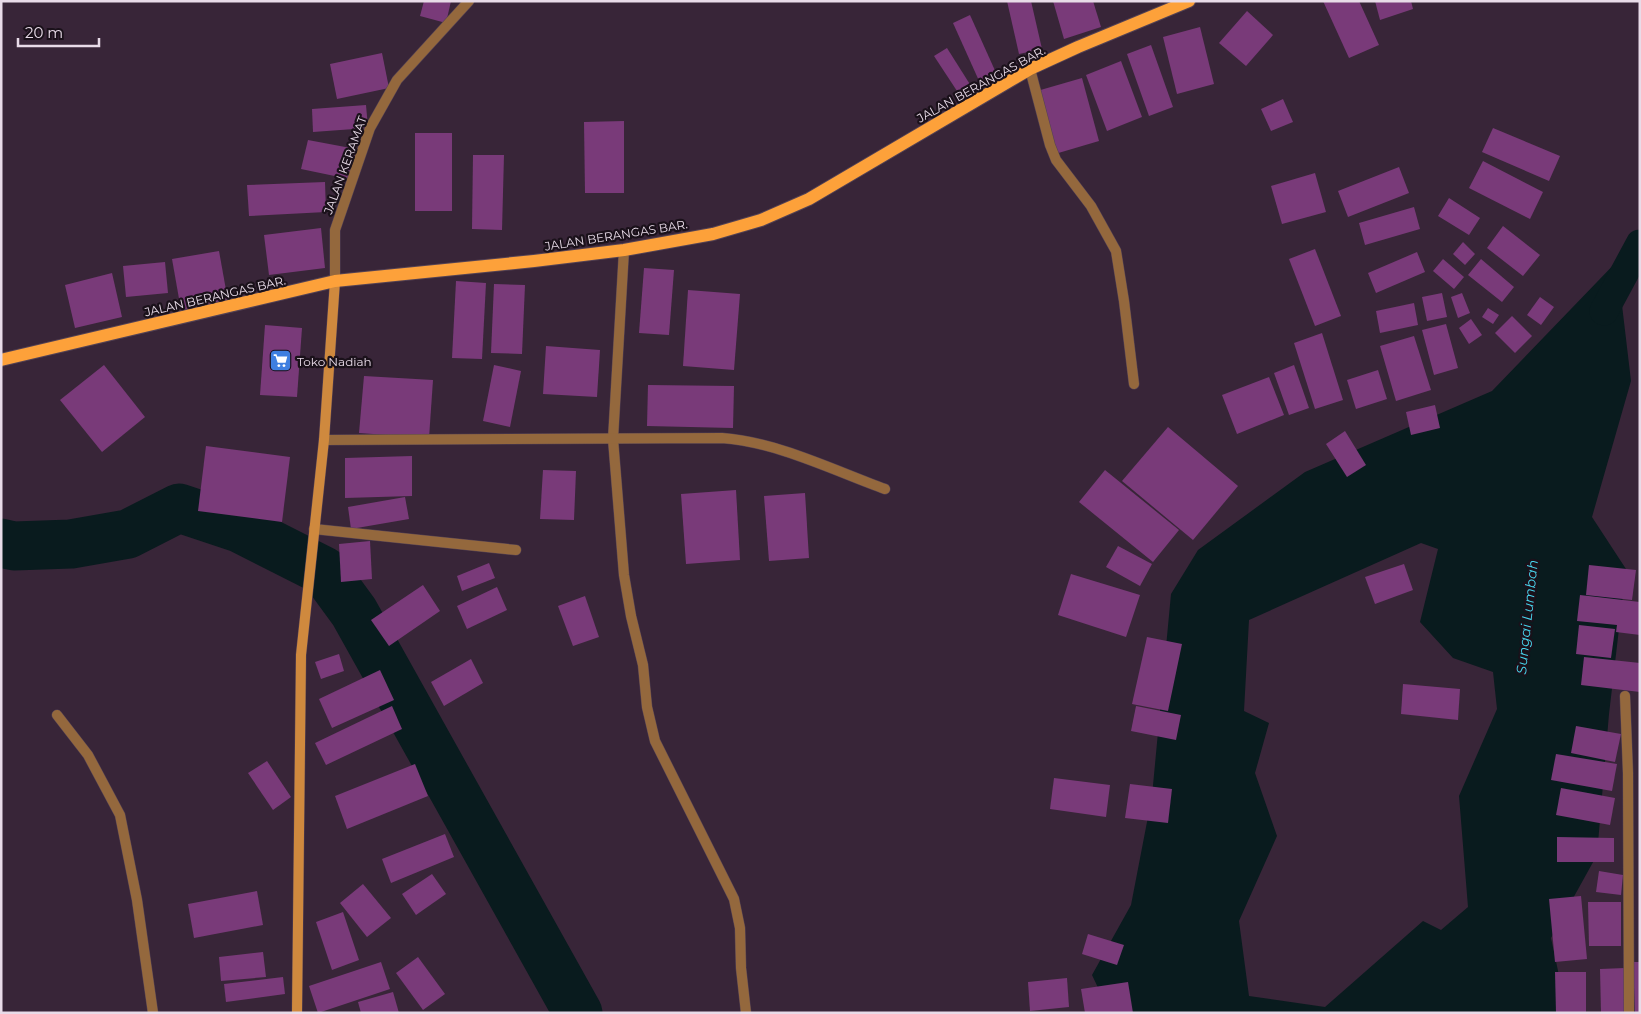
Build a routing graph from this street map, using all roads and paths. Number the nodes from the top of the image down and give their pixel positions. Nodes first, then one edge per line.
1 (469, 1) edge
2 (1189, 1) edge
3 (1030, 69) junction
4 (624, 250) junction
5 (335, 281) junction
6 (1, 360) edge
7 (1134, 384) dead end
8 (613, 439) junction
9 (324, 440) junction
10 (885, 489) dead end
11 (314, 529) junction
12 (516, 550) dead end
13 (1625, 696) dead end
14 (57, 715) dead end
15 (152, 1013) edge
16 (296, 1013) edge
17 (746, 1013) edge
18 (1629, 1013) edge

1 - 5 street, JALAN KERAMAT
2 - 3 main road, JALAN BERANGAS BAR.
3 - 4 main road, JALAN BERANGAS BAR.
3 - 7 street
4 - 5 main road, JALAN BERANGAS BAR.
4 - 8 street
5 - 6 main road, JALAN BERANGAS BAR.
5 - 9 street
8 - 9 street
8 - 10 street
8 - 17 street
9 - 11 street
11 - 12 street
11 - 16 street
13 - 18 street
14 - 15 street

